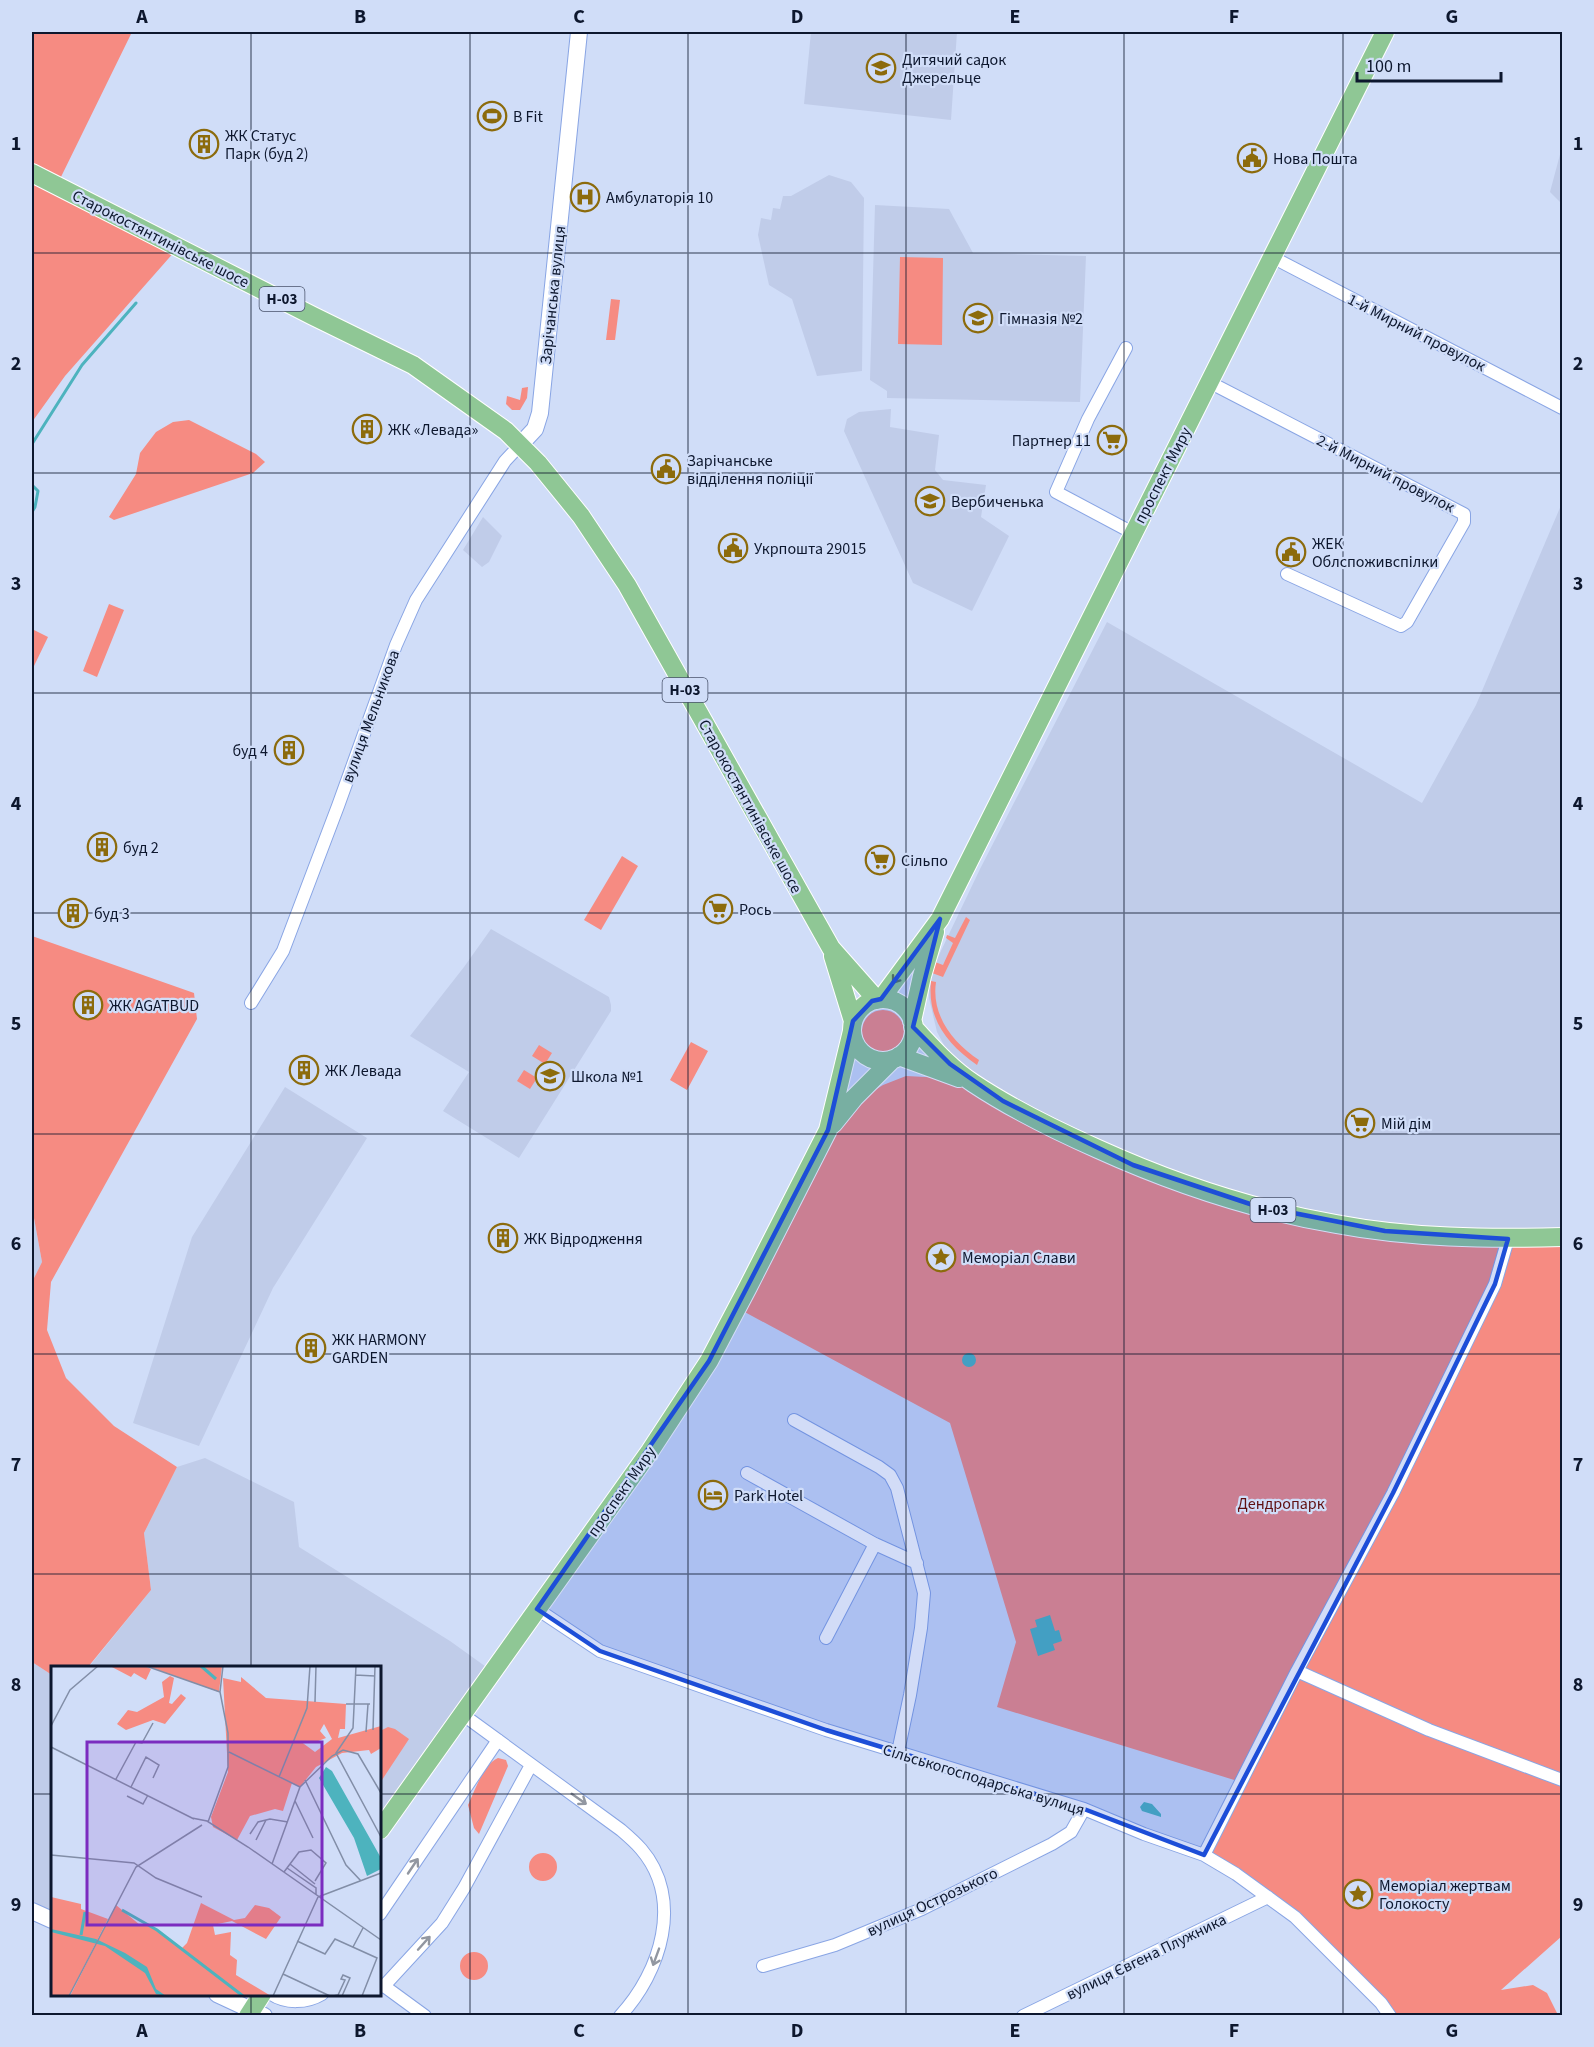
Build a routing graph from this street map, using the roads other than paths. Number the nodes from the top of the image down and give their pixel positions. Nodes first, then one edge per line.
1 (579, 32) edge
2 (1385, 32) edge
3 (32, 173) edge
4 (1272, 257) junction
5 (1126, 348) dead end
6 (1209, 382) junction
7 (1563, 408) edge
8 (520, 445) junction
9 (1133, 533) junction
10 (1287, 574) dead end
11 (939, 919) junction
12 (831, 948) junction
13 (879, 1000) junction
14 (251, 1003) dead end
15 (913, 1024) junction
16 (853, 1026) junction
17 (896, 1058) junction
18 (972, 1083) junction
19 (828, 1130) junction
20 (1563, 1237) edge
21 (1508, 1239) junction
22 (794, 1420) dead end
23 (747, 1473) dead end
24 (875, 1544) junction
25 (917, 1563) junction
26 (537, 1609) junction
27 (826, 1638) dead end
28 (1297, 1671) junction
29 (462, 1714) junction
30 (498, 1740) junction
31 (898, 1752) junction
32 (531, 1765) junction
33 (1563, 1780) edge
34 (1084, 1809) junction
35 (381, 1829) edge
36 (1204, 1855) junction
37 (1268, 1897) junction
38 (32, 1911) edge
39 (381, 1913) edge
40 (51, 1920) edge
41 (763, 1966) dead end
42 (382, 1986) edge
43 (219, 1996) edge
44 (262, 1996) edge
45 (273, 1996) edge
46 (320, 1996) edge
47 (255, 2014) edge
48 (425, 2016) edge
49 (620, 2016) edge
50 (1023, 2016) edge
51 (1389, 2016) edge

1 - 8 street, Зарічанська вулиця
2 - 4 main road, проспект Миру
3 - 8 main road, Старокостянтинівське шосе / Н-03
4 - 6 main road, проспект Миру
4 - 7 street, 1-й Мирний провулок
5 - 9 street
6 - 9 main road, проспект Миру
6 - 10 street, 2-й Мирний провулок
8 - 12 main road, Старокостянтинівське шосе / Н-03
8 - 14 street, вулиця Мельникова
9 - 11 main road, проспект Миру
11 -> 13 main road, проспект Миру
11 - 15 main road, проспект Миру
12 - 13 main road, Н-03
12 - 16 main road, Н-03
13 - 15 main road, Н-03
13 - 16 main road
15 - 17 main road
15 - 18 main road, Н-03
16 - 17 main road, Н-03
16 - 19 main road, проспект Миру
17 - 18 main road, Н-03
17 - 19 main road, проспект Миру
18 - 21 main road, Н-03
19 - 26 main road, проспект Миру
20 - 21 main road, Н-03
21 - 28 street
22 - 25 street
23 - 24 street
24 - 25 street
24 - 27 street
25 - 31 street
26 - 29 main road, проспект Миру
26 - 31 street, Сільськогосподарська вулиця
28 - 33 street
28 - 36 street
29 - 30 street
29 - 35 main road, проспект Миру
30 - 32 street
39 -> 30 street
31 - 34 street, Сільськогосподарська вулиця
42 -> 32 street
32 -> 49 street
34 - 36 street, Сільськогосподарська вулиця
34 - 41 street, вулиця Острозького
36 - 37 street, Сільськогосподарська вулиця
37 - 50 street, вулиця Євгена Плужника
37 - 51 street, Сільськогосподарська вулиця
38 - 40 street
42 - 48 street
43 - 47 street
44 - 47 main road
45 - 46 street

